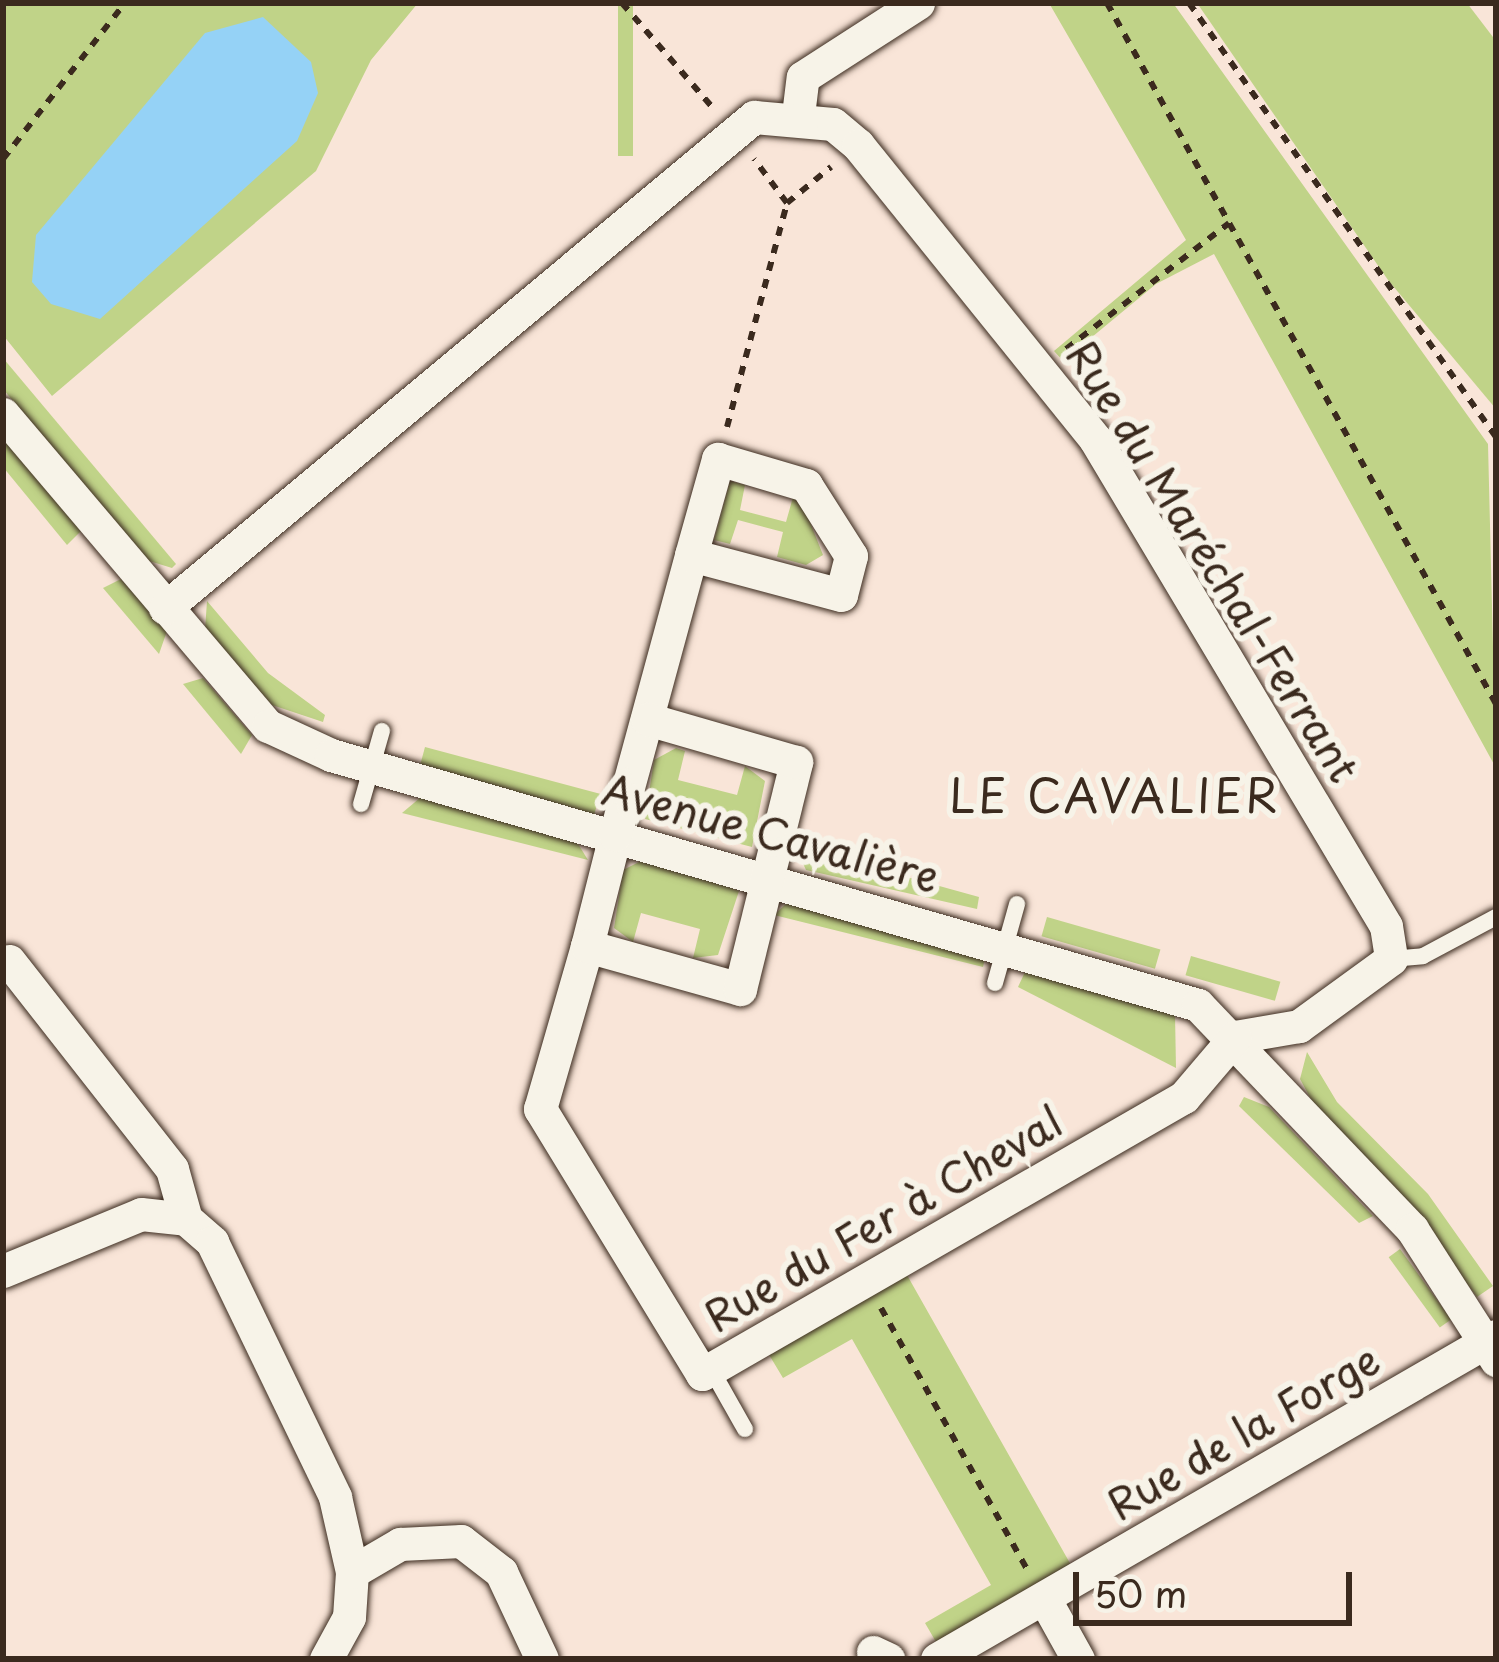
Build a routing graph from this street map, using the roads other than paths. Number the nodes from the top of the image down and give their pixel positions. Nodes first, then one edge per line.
1 (919, 3) edge
2 (798, 115) junction
3 (3, 414) edge
4 (691, 555) junction
5 (165, 608) junction
6 (647, 719) junction
7 (382, 730) dead end
8 (372, 767) junction
9 (361, 804) dead end
10 (615, 836) junction
11 (768, 879) junction
12 (1017, 904) dead end
13 (1496, 917) edge
14 (1006, 944) junction
15 (587, 946) junction
16 (1391, 959) junction
17 (9, 961) dead end
18 (995, 983) dead end
19 (1235, 1036) junction
20 (186, 1220) junction
21 (3, 1271) edge
22 (1493, 1346) edge
23 (711, 1369) junction
24 (745, 1429) dead end
25 (352, 1572) junction
26 (1043, 1598) junction
27 (326, 1659) edge
28 (542, 1659) edge
29 (938, 1659) edge
30 (1078, 1659) edge

1 - 2 street
2 - 5 street
2 - 16 street, Rue du Maréchal-Ferrant
3 - 5 street, Avenue Cavalière
4 - 4 street
4 - 6 street
5 - 8 street, Avenue Cavalière
6 - 10 street
6 - 11 street
7 - 8 lane
8 - 9 lane
8 - 10 street, Avenue Cavalière
10 - 11 street, Avenue Cavalière
10 - 15 street
11 - 14 street, Avenue Cavalière
11 - 15 street
12 - 14 lane
13 - 16 lane
14 - 18 lane
14 - 19 street, Avenue Cavalière
15 - 23 street, Rue du Fer à Cheval
16 - 19 street
17 - 20 street
19 - 22 street, Avenue Cavalière
19 - 23 street, Rue du Fer à Cheval
20 - 21 street
20 - 25 street
22 - 26 street, Rue de la Forge
23 - 24 lane
25 - 27 street
25 - 28 street
26 - 29 street, Rue de la Forge
26 - 30 street

